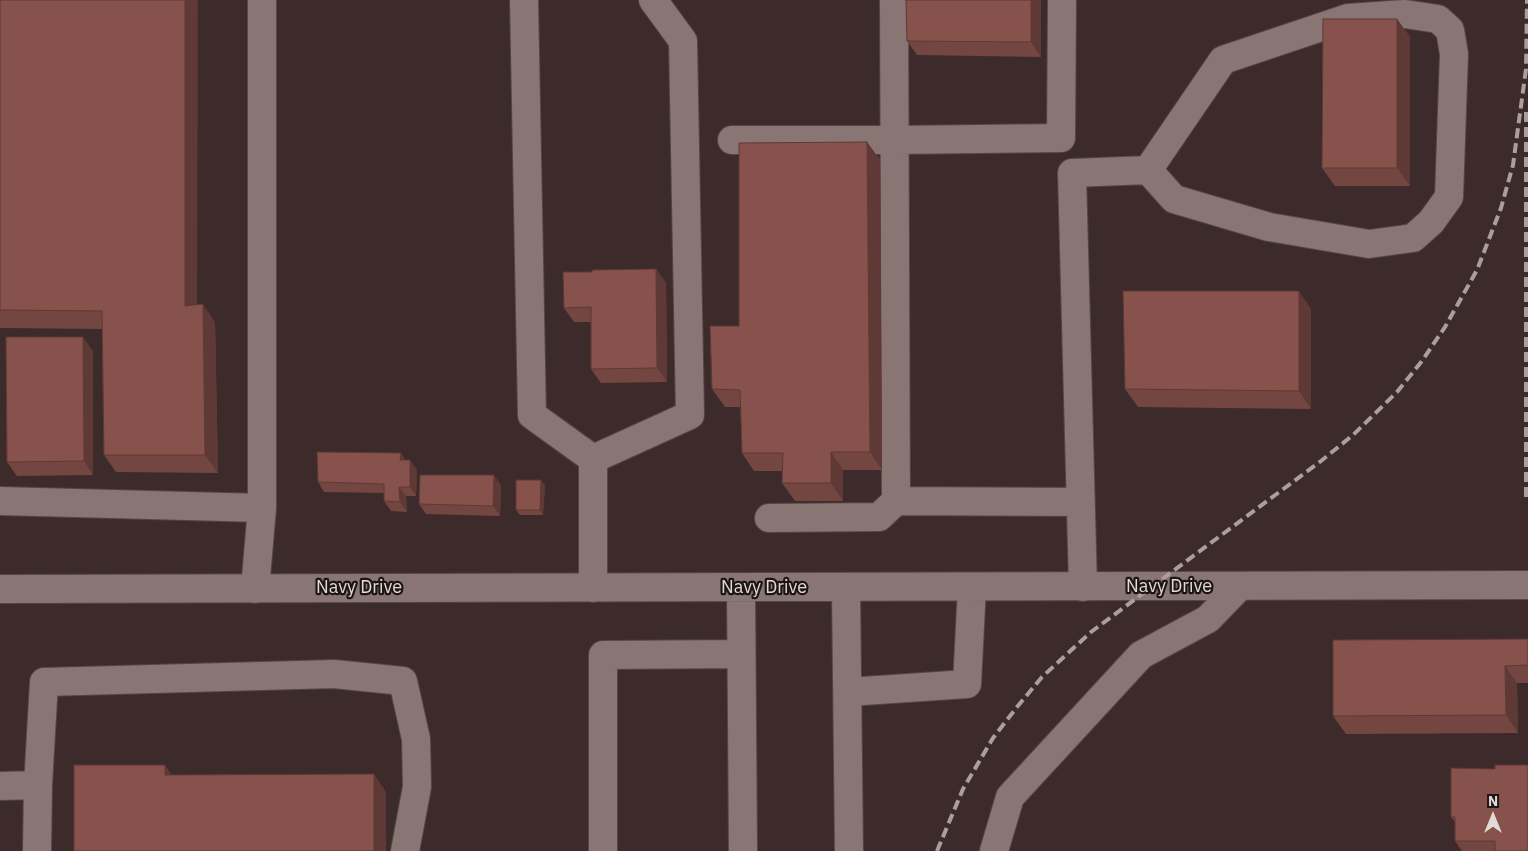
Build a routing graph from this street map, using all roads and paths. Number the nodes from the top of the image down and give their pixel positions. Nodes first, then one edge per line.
1 (262, 0) edge
2 (524, 0) edge
3 (653, 0) edge
4 (894, 0) edge
5 (1062, 0) edge
6 (732, 140) dead end
7 (894, 140) junction
8 (1148, 170) junction
9 (593, 459) junction
10 (0, 501) edge
11 (896, 502) junction
12 (1080, 502) junction
13 (262, 508) junction
14 (769, 518) dead end
15 (1528, 585) edge
16 (972, 587) junction
17 (1083, 587) junction
18 (1239, 587) junction
19 (593, 588) junction
20 (741, 588) junction
21 (846, 588) junction
22 (0, 589) edge
23 (255, 589) junction
24 (741, 654) junction
25 (848, 692) junction
26 (38, 785) junction
27 (0, 786) edge
28 (37, 851) edge
29 (405, 851) edge
30 (603, 851) edge
31 (743, 851) edge
32 (849, 851) edge
33 (994, 851) edge

1 - 13 street
2 - 9 street
3 - 9 street
4 - 7 street
5 - 7 street
6 - 7 street
7 - 11 street
8 - 8 street
8 - 12 street
9 - 19 street
10 - 13 street
11 - 12 street
11 - 14 street
12 - 17 street
13 - 23 street
15 - 18 street, Navy Drive
16 - 17 street, Navy Drive
16 - 21 street, Navy Drive
16 - 25 street
17 - 18 street, Navy Drive
18 - 33 street
19 - 20 street, Navy Drive
19 - 23 street, Navy Drive
20 - 21 street, Navy Drive
20 - 24 street
21 - 25 street
22 - 23 street, Navy Drive
24 - 30 street
24 - 31 street
25 - 32 street
26 - 27 street
26 - 28 street
26 - 29 street

